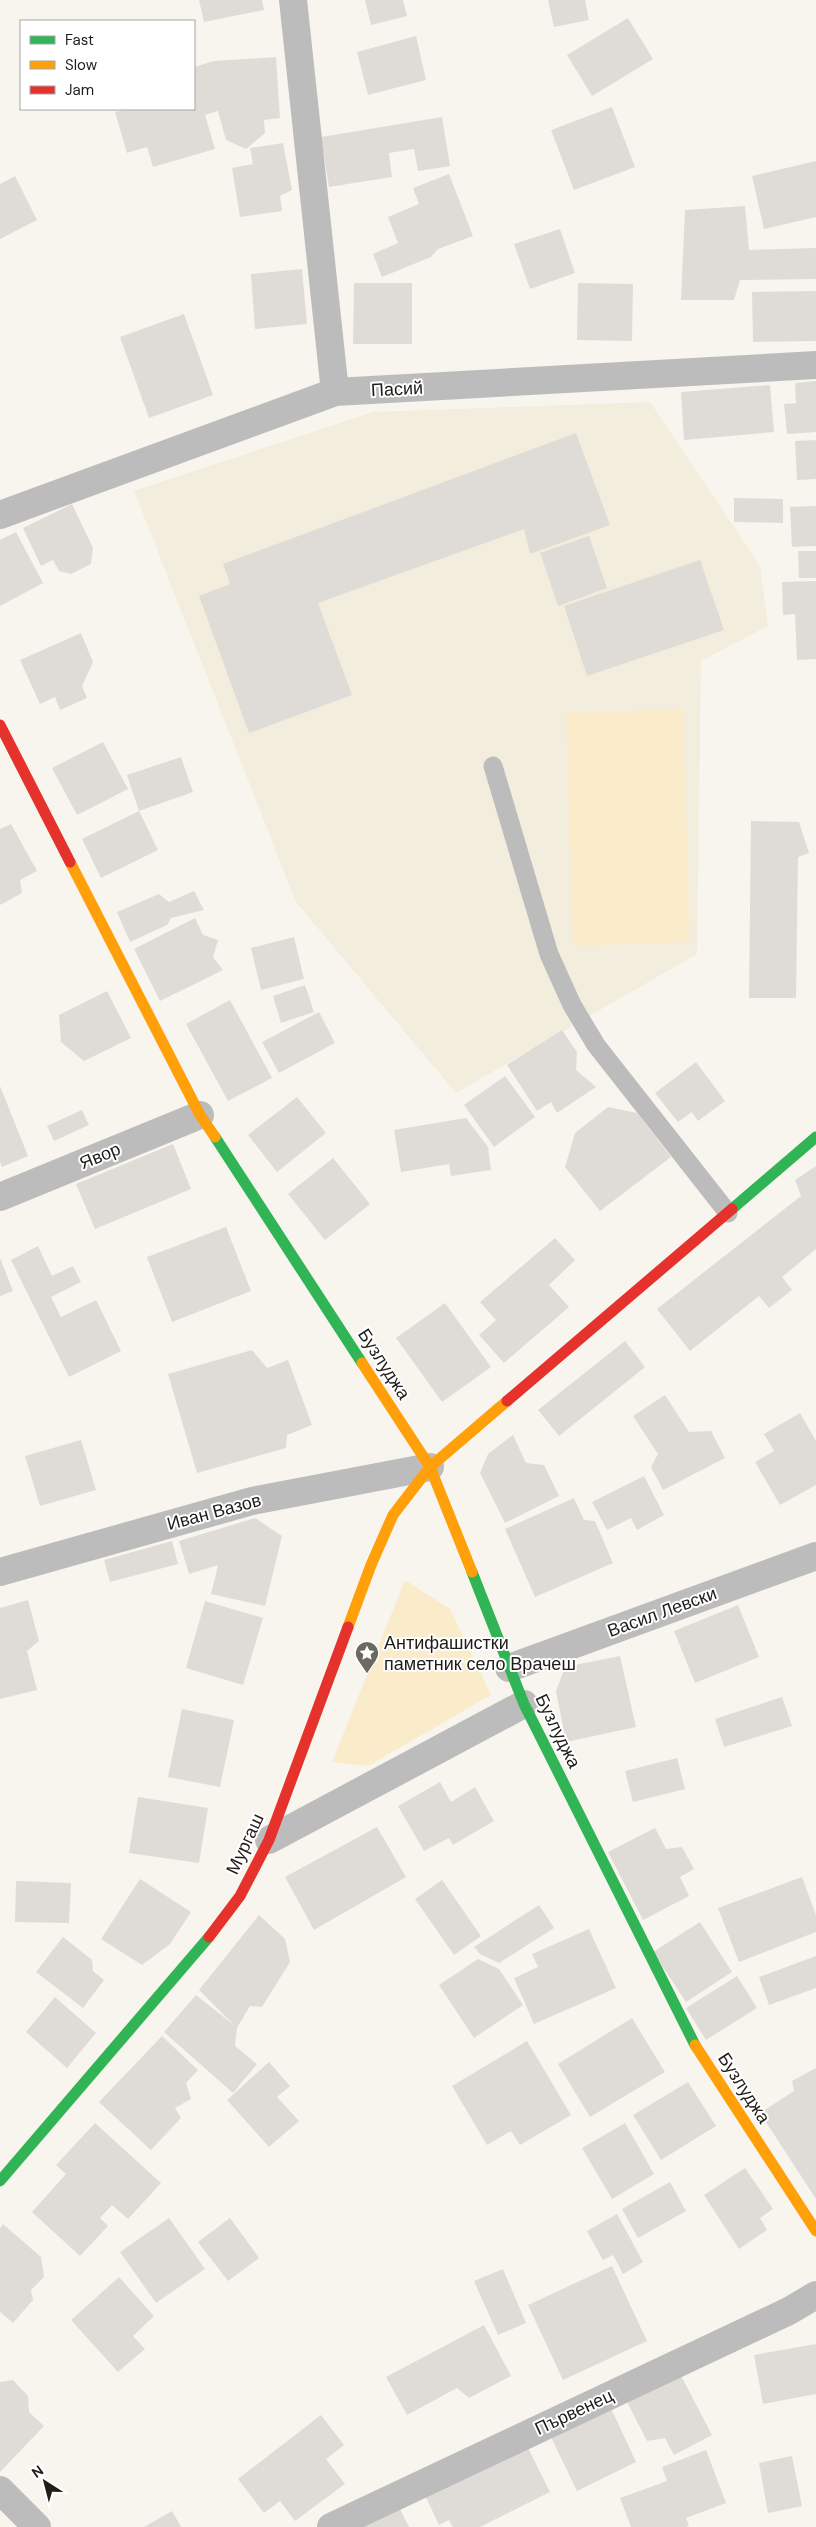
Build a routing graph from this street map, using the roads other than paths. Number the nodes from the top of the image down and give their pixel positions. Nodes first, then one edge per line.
1 (293, 0) edge
2 (816, 365) edge
3 (336, 392) junction
4 (0, 515) edge
5 (0, 725) edge
6 (493, 766) dead end
7 (200, 1115) junction
8 (816, 1137) edge
9 (0, 1197) edge
10 (728, 1213) junction
11 (430, 1466) junction
12 (816, 1556) edge
13 (0, 1572) edge
14 (509, 1668) junction
15 (524, 1704) junction
16 (269, 1840) junction
17 (0, 2181) edge
18 (816, 2232) edge
19 (816, 2295) edge
20 (0, 2490) edge
21 (37, 2527) edge
22 (331, 2527) edge

1 - 3 street
2 - 3 street, Пасий
3 - 4 street, Пасий
5 - 7 street, Бузлуджа
6 - 10 lane
7 - 9 street, Явор
7 - 11 street, Бузлуджа
8 - 10 street, Мургаш
10 - 11 street, Мургаш
11 - 13 street, Иван Вазов
11 - 14 street, Бузлуджа
11 - 16 street, Мургаш
12 - 14 street, Васил Левски
14 - 15 street, Бузлуджа
15 - 16 street
15 - 18 street, Бузлуджа
16 - 17 street, Мургаш
19 - 22 street, Първенец
20 - 21 street

